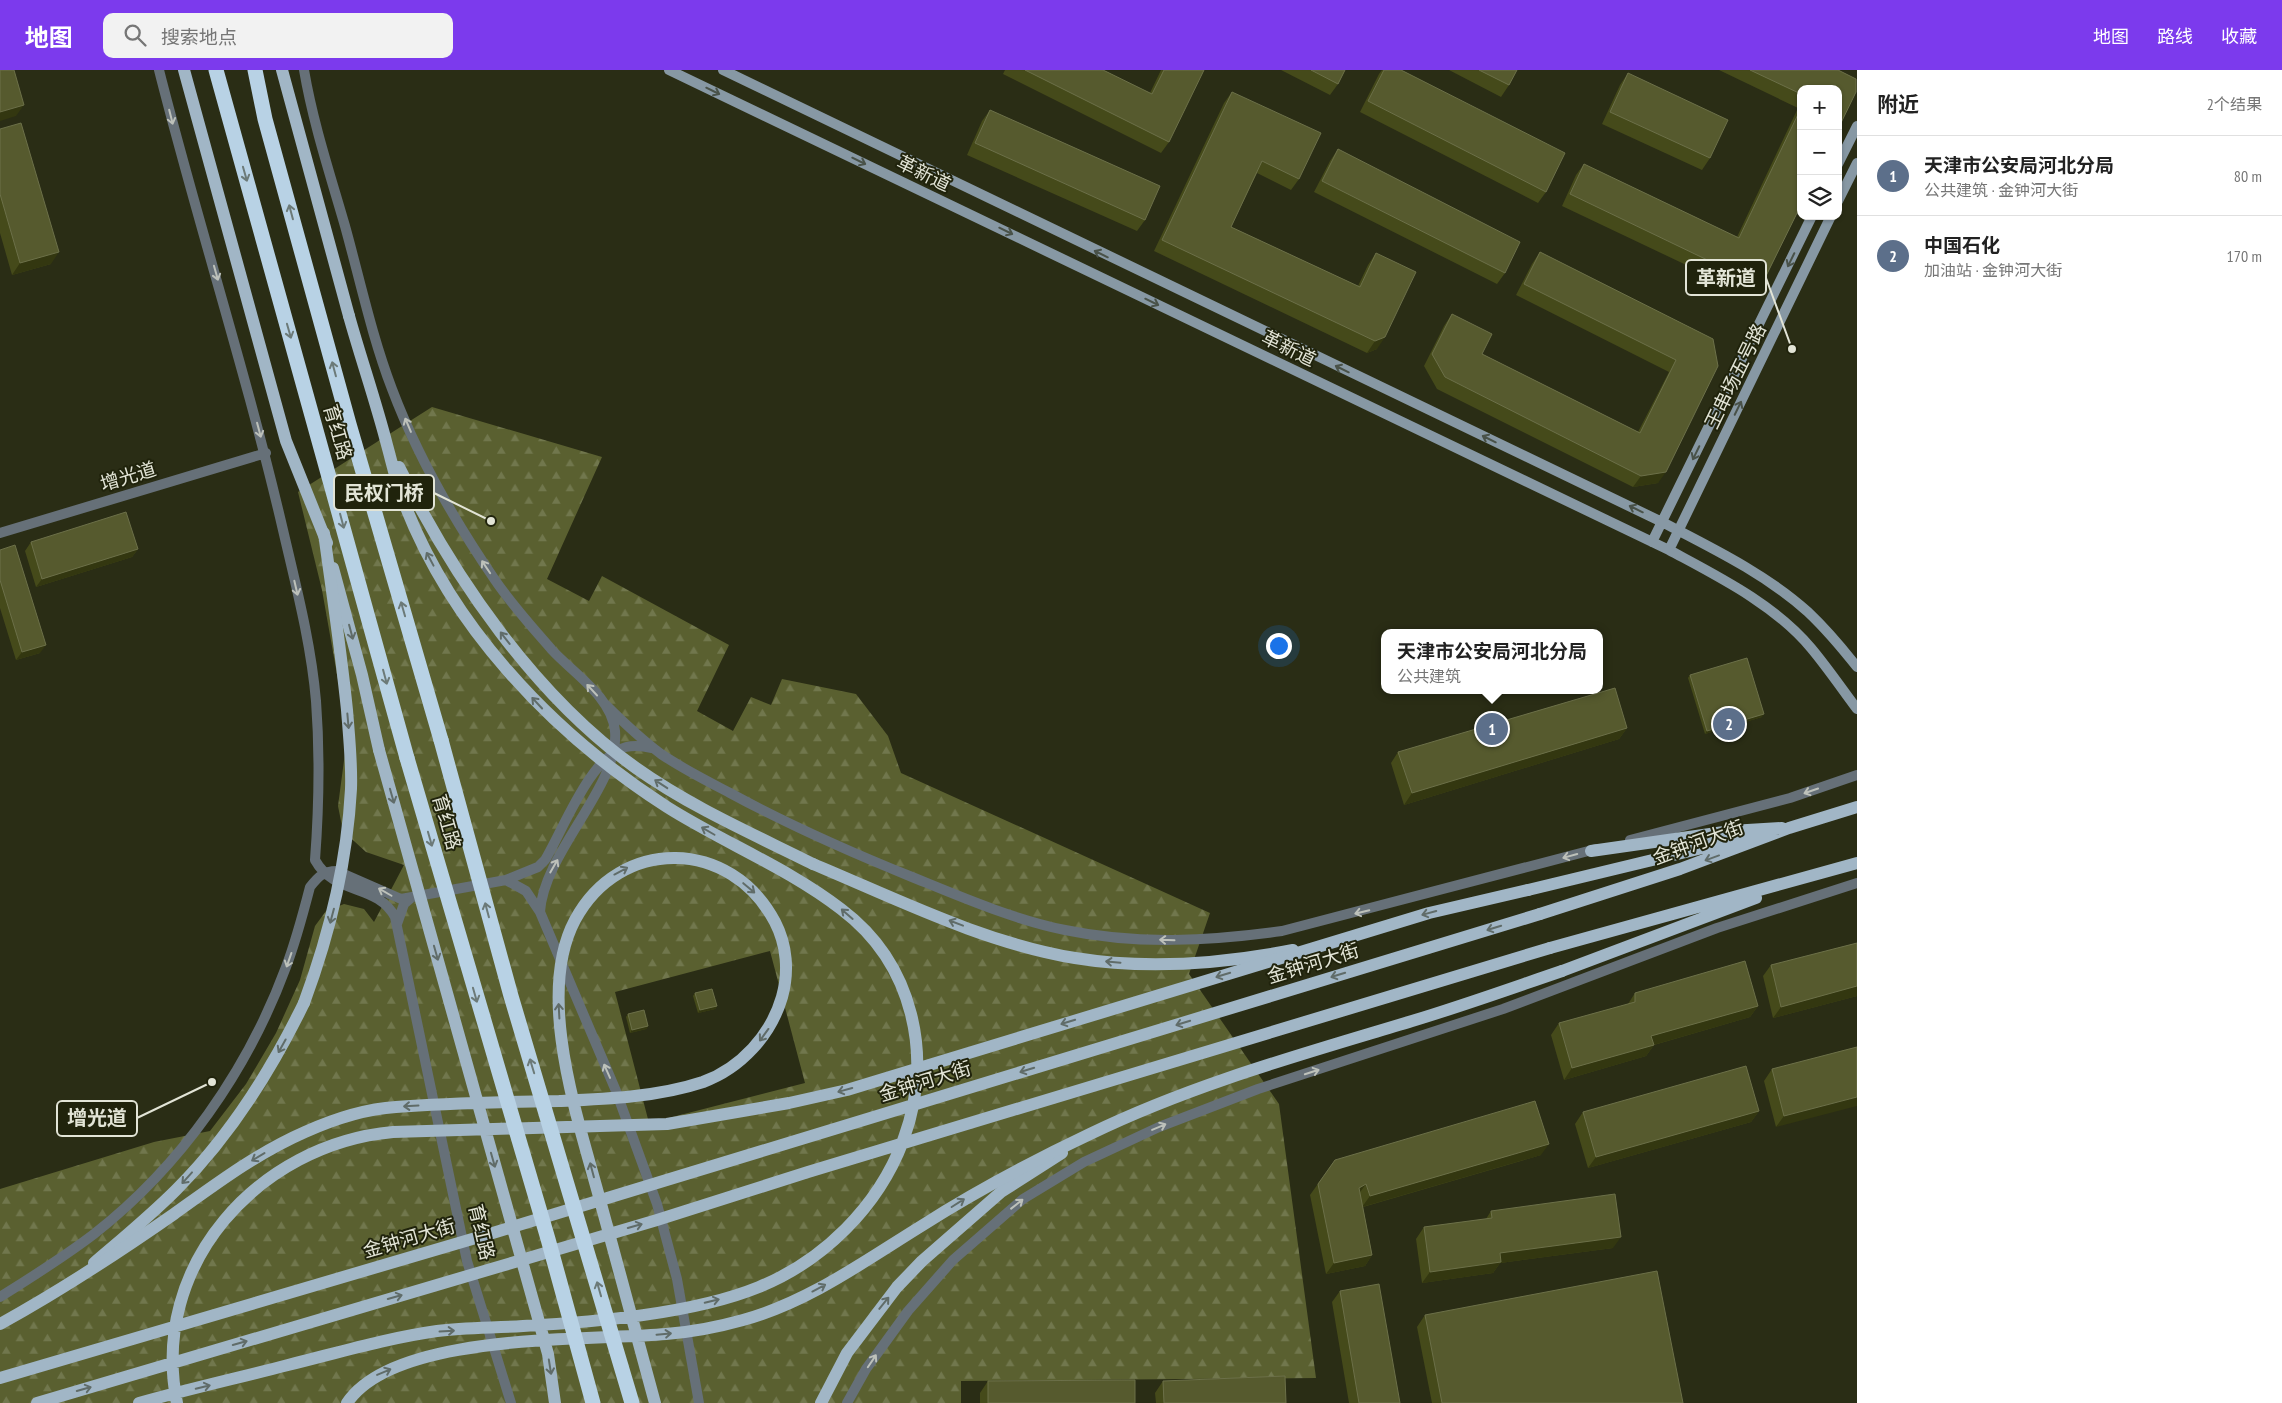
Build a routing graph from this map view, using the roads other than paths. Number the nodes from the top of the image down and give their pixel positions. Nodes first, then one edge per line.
1 (159, 70) edge
2 (184, 70) edge
3 (216, 70) edge
4 (255, 70) edge
5 (282, 70) edge
6 (304, 70) edge
7 (668, 70) edge
8 (723, 70) edge
9 (1857, 126) edge
10 (1842, 156) edge
11 (1857, 163) edge
12 (1842, 193) edge
13 (1810, 220) edge
14 (1829, 220) edge
15 (387, 442) junction
16 (266, 453) junction
17 (1662, 522) junction
18 (1679, 531) junction
19 (0, 533) edge
20 (324, 533) junction
21 (1652, 542) junction
22 (1669, 550) junction
23 (1857, 667) edge
24 (605, 704) junction
25 (1857, 709) edge
26 (656, 749) junction
27 (612, 755) junction
28 (1857, 775) edge
29 (1857, 807) edge
30 (1789, 828) junction
31 (1591, 851) junction
32 (315, 860) junction
33 (1857, 863) edge
34 (1835, 868) junction
35 (323, 873) junction
36 (506, 880) junction
37 (1857, 883) edge
38 (310, 887) junction
39 (411, 898) junction
40 (540, 912) junction
41 (397, 925) junction
42 (1334, 942) junction
43 (1094, 1132) junction
44 (84, 1272) junction
45 (0, 1297) edge
46 (0, 1324) edge
47 (0, 1378) edge
48 (37, 1403) edge
49 (139, 1403) edge
50 (177, 1403) edge
51 (347, 1403) edge
52 (511, 1403) edge
53 (555, 1403) edge
54 (593, 1403) edge
55 (632, 1403) edge
56 (655, 1403) edge
57 (698, 1403) edge
58 (821, 1403) edge
59 (847, 1403) edge

1 -> 16 street
2 - 20 main road
3 -> 54 highway, 育红路, bridge
55 -> 4 highway, 育红路, bridge
5 - 15 main road, bridge
24 -> 6 street
7 -> 21 street, 革新道
17 -> 8 street, 革新道
9 - 10 street
11 - 12 street
13 -> 17 street, 王串场五号路
18 -> 14 street, 王串场五号路
42 -> 15 main road, bridge
49 -> 15 main road, bridge
16 - 19 street, 增光道
16 -> 32 street
17 - 18 street, 革新道
17 - 21 street, 王串场五号路
18 - 22 street, 王串场五号路
18 - 23 street, 革新道
20 -> 44 main road, bridge
20 -> 53 main road, bridge
21 - 22 street, 革新道
22 - 25 street, 革新道
24 - 26 street
24 - 27 street
26 - 27 street
31 -> 26 street, 金钟河大街
27 - 36 street
40 -> 27 street
28 -> 31 street, 金钟河大街
29 - 30 main road, 金钟河大街
30 - 31 main road
30 -> 42 main road, bridge
30 -> 47 main road, 金钟河大街, bridge
32 - 35 street, 育红路
32 - 38 street
33 - 34 main road
34 - 43 main road, bridge
48 -> 34 main road, bridge
35 - 38 street
39 -> 35 street
35 - 41 street, 育红路
36 - 39 street
36 - 40 street
59 -> 37 street
38 -> 45 street
39 - 41 street
57 -> 40 street
41 - 52 street, 育红路
42 -> 50 main road, bridge
51 -> 43 main road, bridge
58 -> 43 main road, bridge
44 - 46 main road, bridge
56 -> 44 main road, bridge

